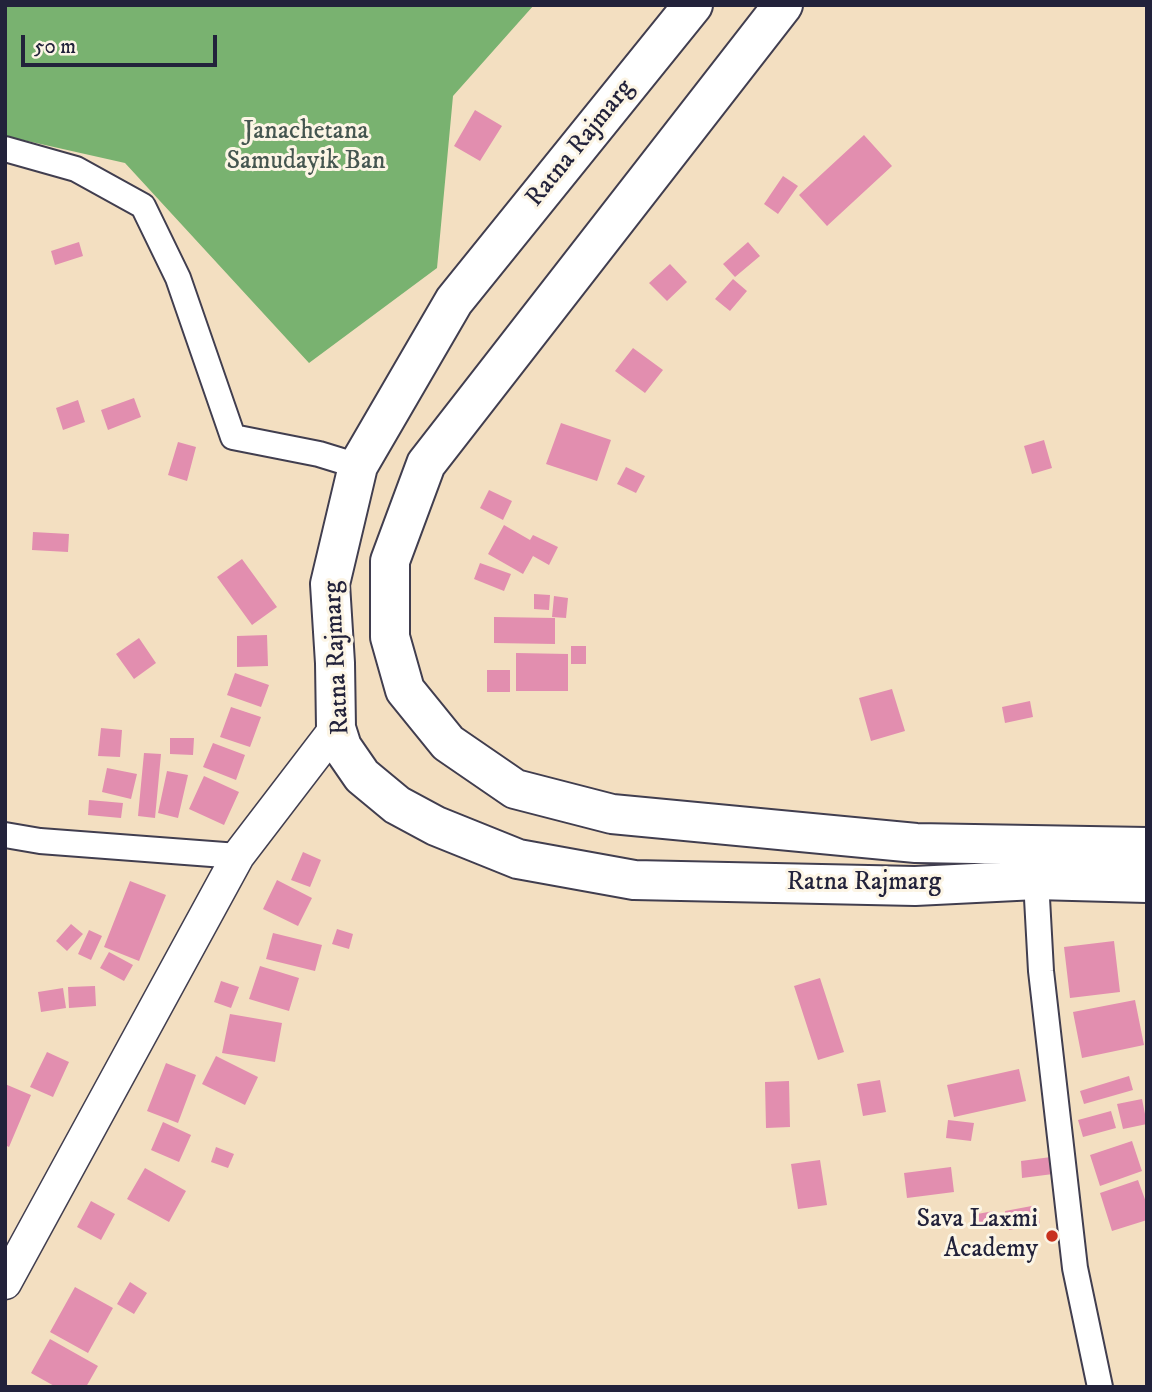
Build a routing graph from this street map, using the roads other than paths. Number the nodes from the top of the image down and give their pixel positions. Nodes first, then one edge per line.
1 (693, 5) edge
2 (783, 5) edge
3 (5, 149) edge
4 (358, 466) junction
5 (336, 728) junction
6 (5, 835) edge
7 (916, 843) junction
8 (1147, 847) edge
9 (238, 856) junction
10 (1036, 880) junction
11 (1147, 883) edge
12 (915, 886) junction
13 (5, 1283) edge
14 (1100, 1387) edge

1 - 4 main road, Ratna Rajmarg
2 - 7 main road, Ratna Rajmarg
3 - 4 street
4 - 5 main road, Ratna Rajmarg
5 - 9 street
5 - 12 main road, Ratna Rajmarg
6 - 9 street
7 - 8 main road, Ratna Rajmarg
7 - 12 main road
9 - 13 street
10 - 11 main road, Ratna Rajmarg
10 - 12 main road, Ratna Rajmarg
10 - 14 street

